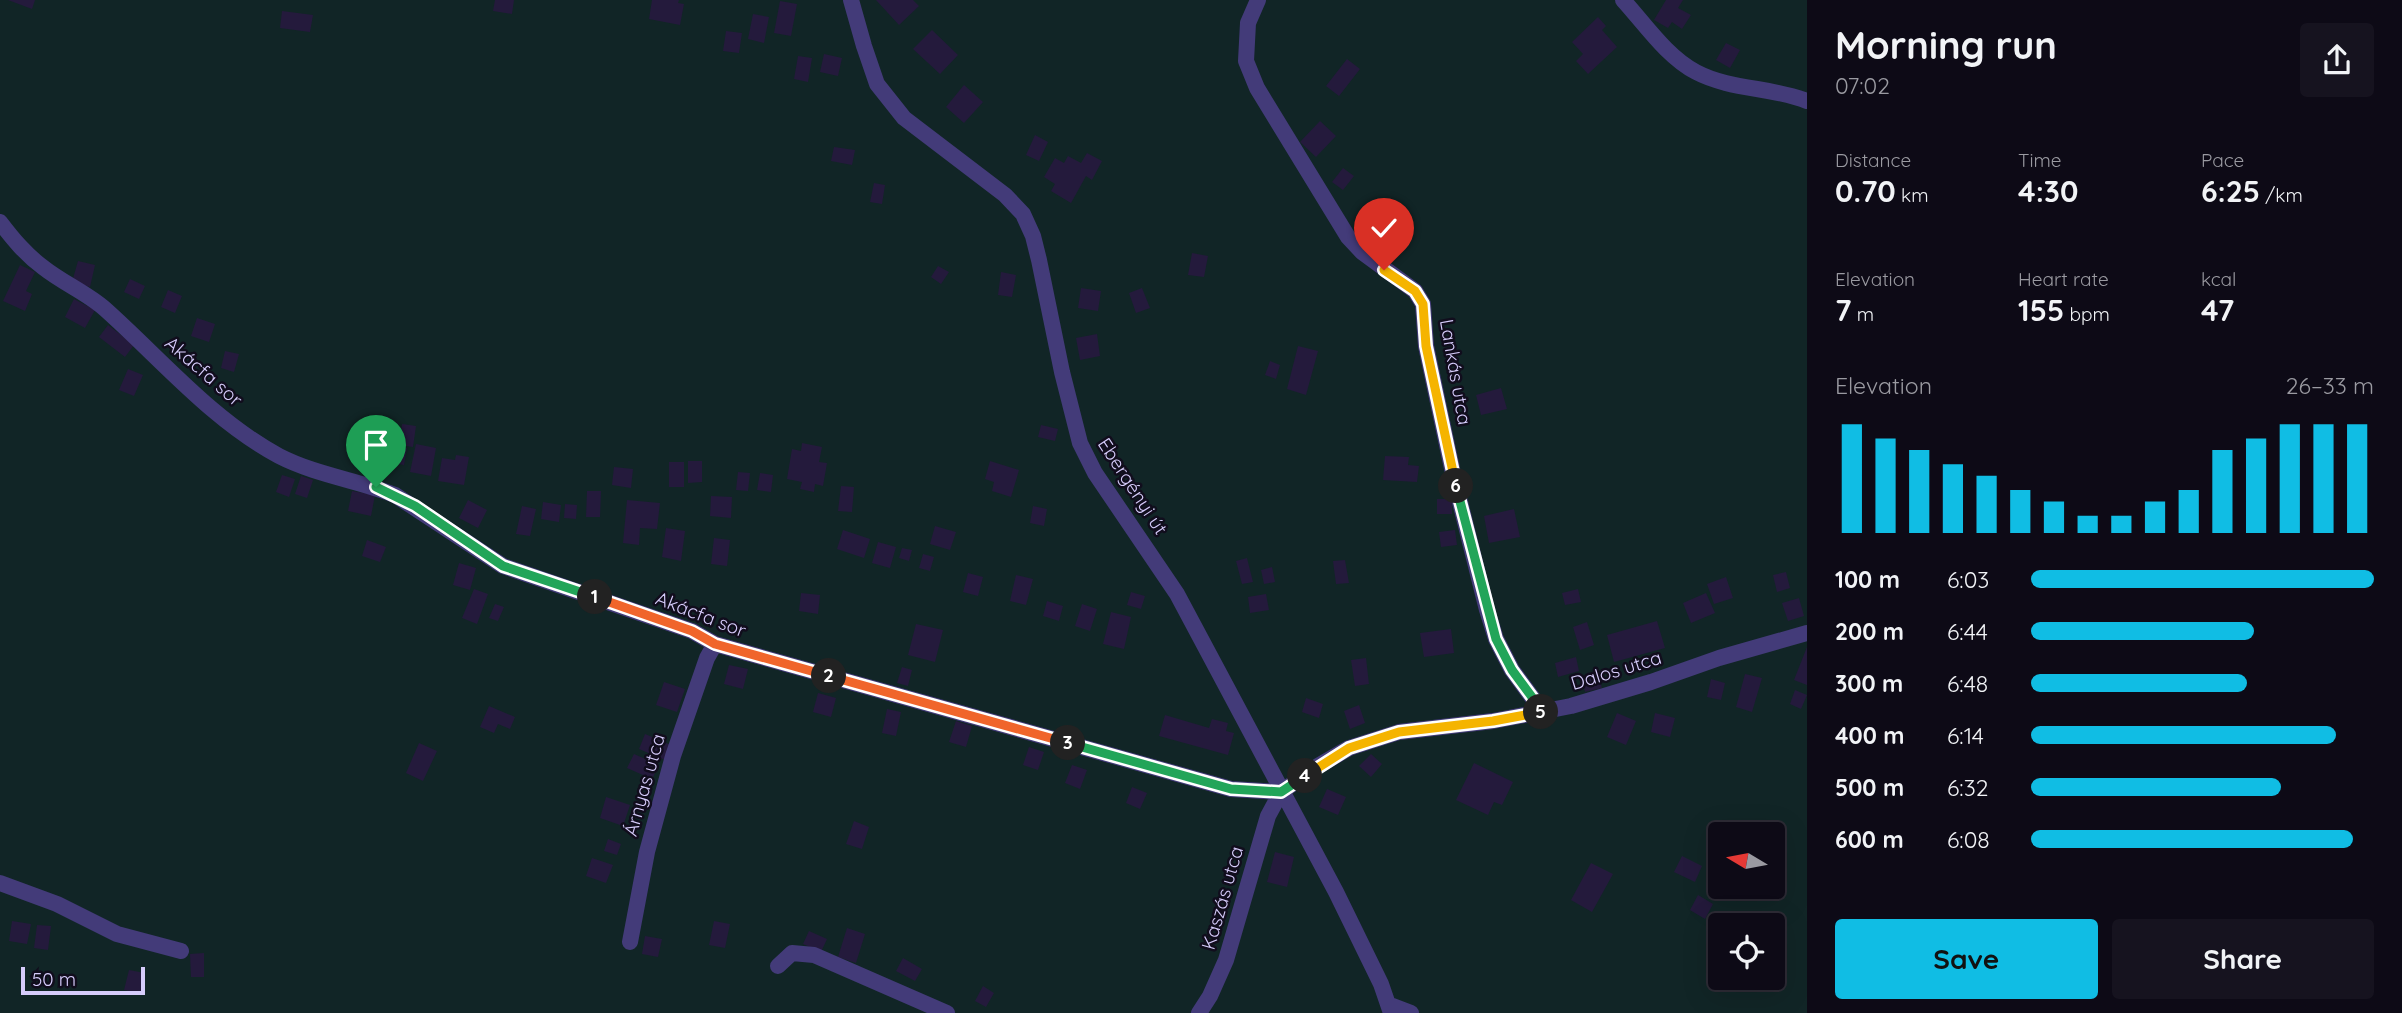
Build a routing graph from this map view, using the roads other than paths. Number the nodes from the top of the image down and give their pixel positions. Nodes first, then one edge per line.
1 (851, 0) edge
2 (1258, 0) edge
3 (1623, 0) edge
4 (1807, 101) edge
5 (0, 222) edge
6 (1807, 633) edge
7 (715, 644) junction
8 (1543, 712) junction
9 (1281, 792) junction
10 (0, 883) edge
11 (630, 942) dead end
12 (181, 951) dead end
13 (778, 966) dead end
14 (1390, 1009) edge
15 (947, 1013) edge
16 (1199, 1013) edge
17 (1411, 1013) edge

1 - 9 street, Ebergényi út
2 - 8 street, Lankás utca
3 - 4 street
5 - 7 street, Akácfa sor
6 - 8 street, Dalos utca
7 - 9 street, Akácfa sor
7 - 11 street, Árnyas utca
8 - 9 street, Dalos utca
9 - 14 street, Ebergényi út
9 - 16 street, Kaszás utca
10 - 12 street
13 - 15 street
14 - 17 street

